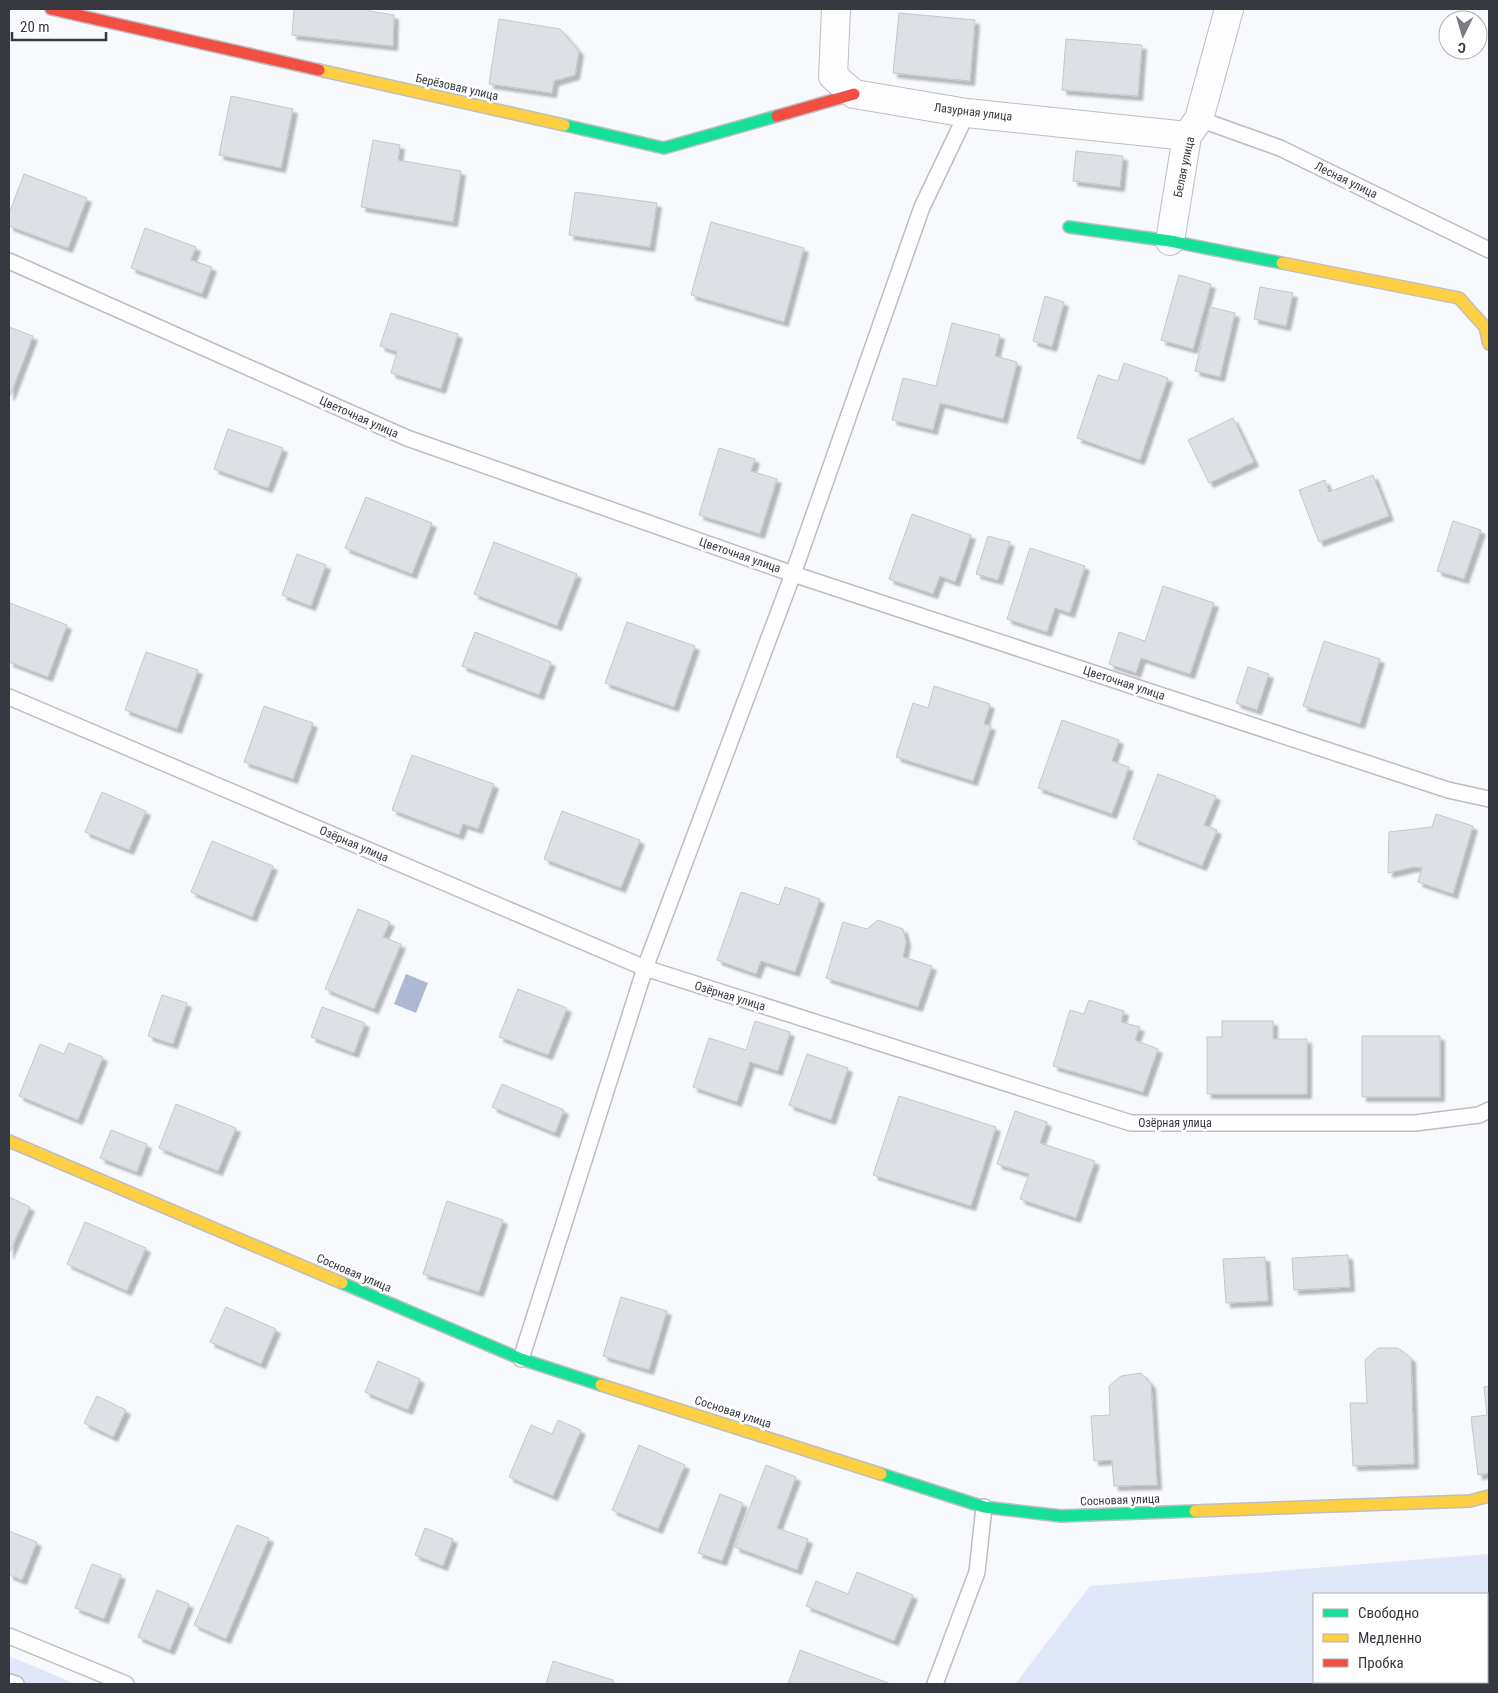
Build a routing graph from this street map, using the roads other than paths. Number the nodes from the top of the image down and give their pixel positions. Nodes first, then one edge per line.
1 (51, 9) edge
2 (836, 9) edge
3 (1229, 9) edge
4 (854, 94) junction
5 (967, 113) junction
6 (1193, 128) junction
7 (1069, 227) dead end
8 (1170, 241) junction
9 (1489, 250) edge
10 (9, 261) edge
11 (1489, 344) edge
12 (794, 574) junction
13 (9, 697) edge
14 (1489, 799) edge
15 (645, 968) junction
16 (1489, 1110) edge
17 (9, 1140) edge
18 (521, 1359) junction
19 (1489, 1496) edge
20 (984, 1507) junction
21 (9, 1636) edge
22 (9, 1682) edge
23 (16, 1684) edge
24 (126, 1684) edge
25 (936, 1684) edge

1 - 4 street, Берёзовая улица
2 - 4 street
3 - 6 street, Белая улица
4 - 5 street, Лазурная улица
5 - 6 street, Лазурная улица
5 - 12 lane
6 - 8 street, Белая улица
6 - 9 lane, Лесная улица
7 - 8 street
8 - 11 street
10 - 12 lane, Цветочная улица
12 - 14 lane, Цветочная улица
12 - 15 lane
13 - 15 lane, Озёрная улица
15 - 16 lane, Озёрная улица
15 - 18 lane
17 - 18 street, Сосновая улица
18 - 20 street, Сосновая улица
19 - 20 street, Сосновая улица
20 - 25 lane
21 - 24 lane
22 - 23 lane

